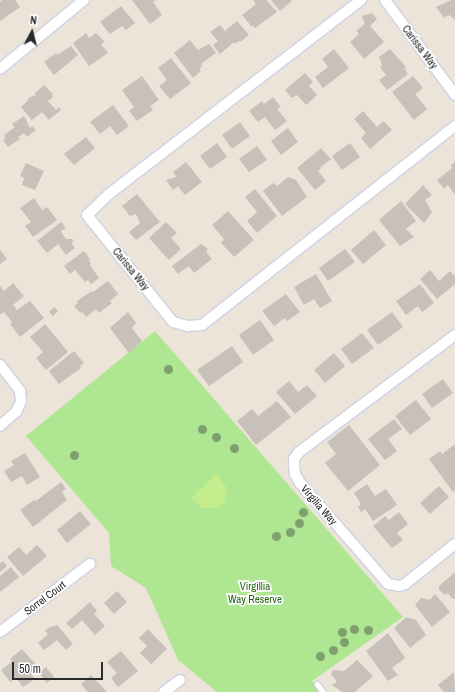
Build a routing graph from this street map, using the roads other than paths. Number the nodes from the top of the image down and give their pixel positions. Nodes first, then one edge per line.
1 (84, 0) edge
2 (362, 0) edge
3 (385, 0) edge
4 (0, 68) edge
5 (455, 95) edge
6 (455, 126) edge
7 (455, 335) edge
8 (0, 365) edge
9 (0, 426) edge
10 (455, 544) edge
11 (90, 564) dead end
12 (0, 632) edge
13 (180, 680) dead end
14 (317, 684) dead end
15 (164, 692) edge
16 (323, 692) edge

1 - 4 street
2 - 6 street, Carissa Way
3 - 5 street, Carissa Way
7 - 10 street, Virgilia Way
8 - 9 street
11 - 12 street, Sorrel Court
13 - 15 street
14 - 16 lane

